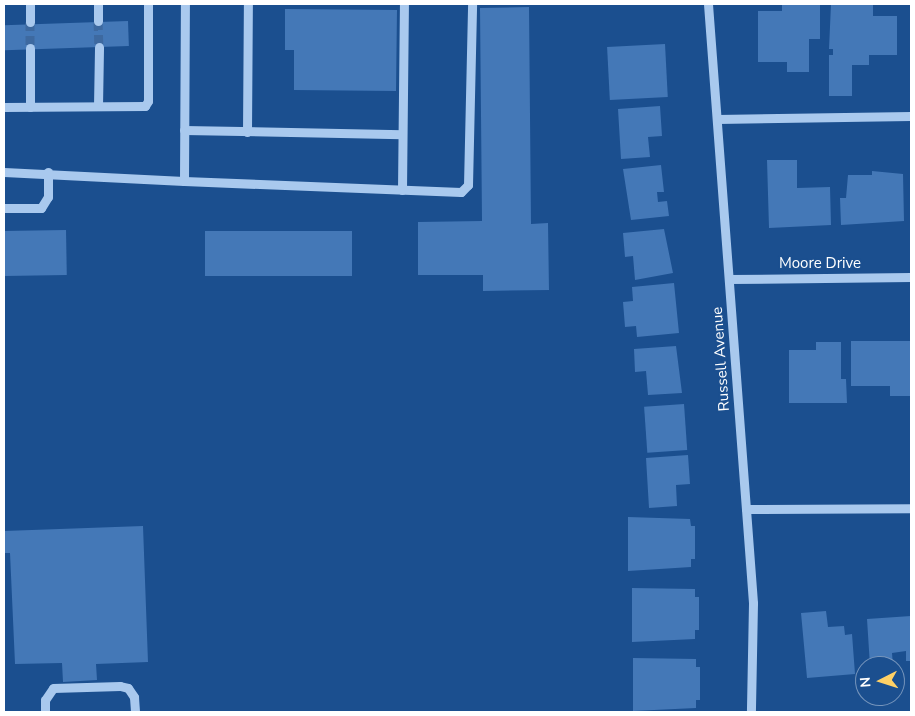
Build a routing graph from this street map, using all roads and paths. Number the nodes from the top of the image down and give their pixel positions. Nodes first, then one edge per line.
1 (30, 4) edge
2 (98, 4) edge
3 (148, 4) edge
4 (185, 4) edge
5 (248, 4) edge
6 (404, 4) edge
7 (472, 4) edge
8 (708, 4) edge
9 (98, 21) tunnel mouth
10 (30, 22) tunnel mouth
11 (99, 47) tunnel mouth
12 (30, 48) tunnel mouth
13 (98, 106) junction
14 (4, 107) edge
15 (30, 107) junction
16 (911, 116) edge
17 (717, 119) junction
18 (184, 130) junction
19 (247, 132) junction
20 (402, 134) junction
21 (4, 172) edge
22 (48, 172) junction
23 (184, 181) junction
24 (402, 190) junction
25 (4, 208) edge
26 (911, 278) edge
27 (728, 279) junction
28 (911, 508) edge
29 (746, 509) junction
30 (45, 712) edge
31 (135, 712) edge
32 (751, 712) edge

1 - 10 street
2 - 9 street
3 - 13 street
4 - 18 street
5 - 19 street
6 - 20 street
7 - 24 street
8 - 17 street, Russell Avenue
11 - 13 street
12 - 15 street
13 - 15 street
14 - 15 street
16 - 17 street
17 - 27 street, Russell Avenue
18 - 19 street
18 - 23 street
19 - 20 street
20 - 24 street
21 - 22 street
22 - 23 street
22 - 25 street
23 - 24 street
26 - 27 street, Moore Drive
27 - 29 street, Russell Avenue
28 - 29 street
29 - 32 street, Russell Avenue
30 - 31 street

